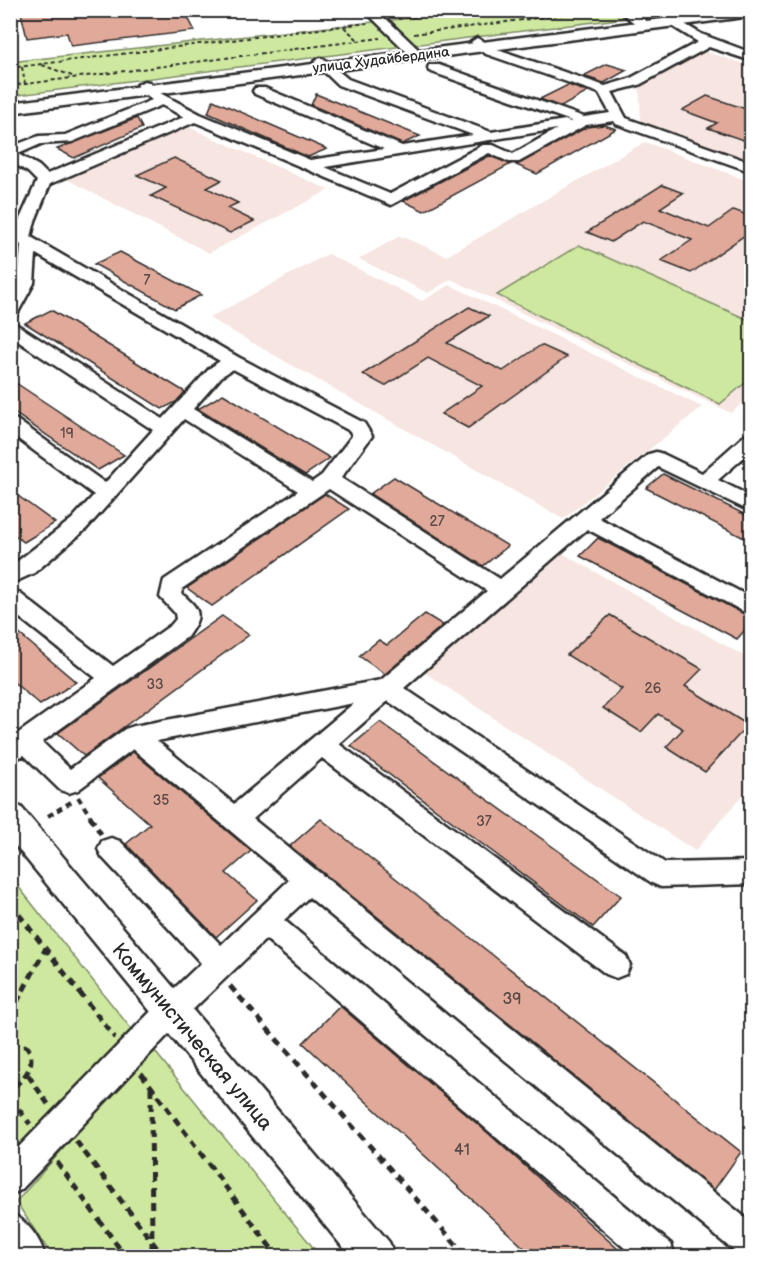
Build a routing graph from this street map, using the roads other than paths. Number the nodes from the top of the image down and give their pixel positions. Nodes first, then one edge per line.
1 (370, 10) edge
2 (624, 10) edge
3 (728, 10) edge
4 (752, 12) edge
5 (670, 21) junction
6 (643, 24) junction
7 (706, 43) junction
8 (480, 44) junction
9 (415, 52) junction
10 (752, 57) edge
11 (322, 64) junction
12 (586, 66) dead end
13 (434, 68) dead end
14 (567, 76) junction
15 (145, 88) junction
16 (604, 90) junction
17 (260, 91) dead end
18 (162, 100) junction
19 (10, 102) edge
20 (10, 108) edge
21 (619, 116) junction
22 (195, 117) junction
23 (582, 121) junction
24 (490, 136) junction
25 (400, 150) junction
26 (10, 153) edge
27 (309, 165) junction
28 (752, 168) edge
29 (282, 170) dead end
30 (44, 181) junction
31 (21, 240) edge
32 (10, 312) edge
33 (10, 328) edge
34 (232, 361) junction
35 (182, 410) junction
36 (10, 424) edge
37 (165, 429) junction
38 (752, 439) edge
39 (704, 482) junction
40 (321, 486) junction
41 (106, 494) junction
42 (752, 505) edge
43 (585, 519) junction
44 (16, 566) edge
45 (501, 590) junction
46 (10, 598) edge
47 (752, 608) edge
48 (113, 679) junction
49 (387, 688) junction
50 (134, 736) junction
51 (321, 744) junction
52 (18, 747) edge
53 (10, 816) edge
54 (235, 819) junction
55 (111, 849) road end
56 (752, 872) edge
57 (308, 880) junction
58 (266, 921) junction
59 (616, 965) dead end
60 (218, 966) junction
61 (171, 1011) junction
62 (10, 1179) edge
63 (10, 1229) edge
64 (752, 1245) edge
65 (28, 1257) edge
66 (375, 1257) edge
67 (659, 1257) edge

1 - 9 street
2 - 6 street
3 - 5 main road, улица Худайбердина
4 - 5 main road, улица Худайбердина
5 - 6 main road, улица Худайбердина
5 - 7 street
6 - 8 main road, улица Худайбердина
7 - 10 street
7 - 16 street
8 - 9 main road, улица Худайбердина
8 - 14 street
9 - 11 main road, улица Худайбердина
11 - 15 main road, улица Худайбердина
11 - 24 street
12 - 14 street
13 - 23 street
14 - 16 street
15 - 18 street
15 - 19 main road, улица Худайбердина
15 - 20 main road, улица Худайбердина
16 - 21 street
17 - 25 street
18 - 22 street
18 - 26 street
21 - 23 street
21 - 28 street
22 - 27 street
22 - 30 street
23 - 24 street
23 - 27 street
24 - 25 street
25 - 27 street
26 - 30 street
27 - 29 street
30 - 31 street
31 - 32 street
31 - 34 street
33 - 37 street
34 - 35 street
34 - 40 street
35 - 37 street
35 - 40 street
36 - 41 street
37 - 41 street
38 - 39 street
39 - 42 street
39 - 43 street
40 - 45 street
40 - 48 street
41 - 44 street
43 - 45 street
43 - 47 street
45 - 49 street
46 - 48 street
48 - 52 street
49 - 50 street
49 - 51 street
49 - 56 street
50 - 52 street
50 - 54 street
51 - 54 street
51 - 59 street
53 - 61 main road, Коммунистическая улица
54 - 57 street
55 - 60 street
57 - 58 street
57 - 64 street
58 - 60 street
58 - 67 street
60 - 61 street
61 - 62 street
61 - 66 main road, Коммунистическая улица
63 - 65 street

